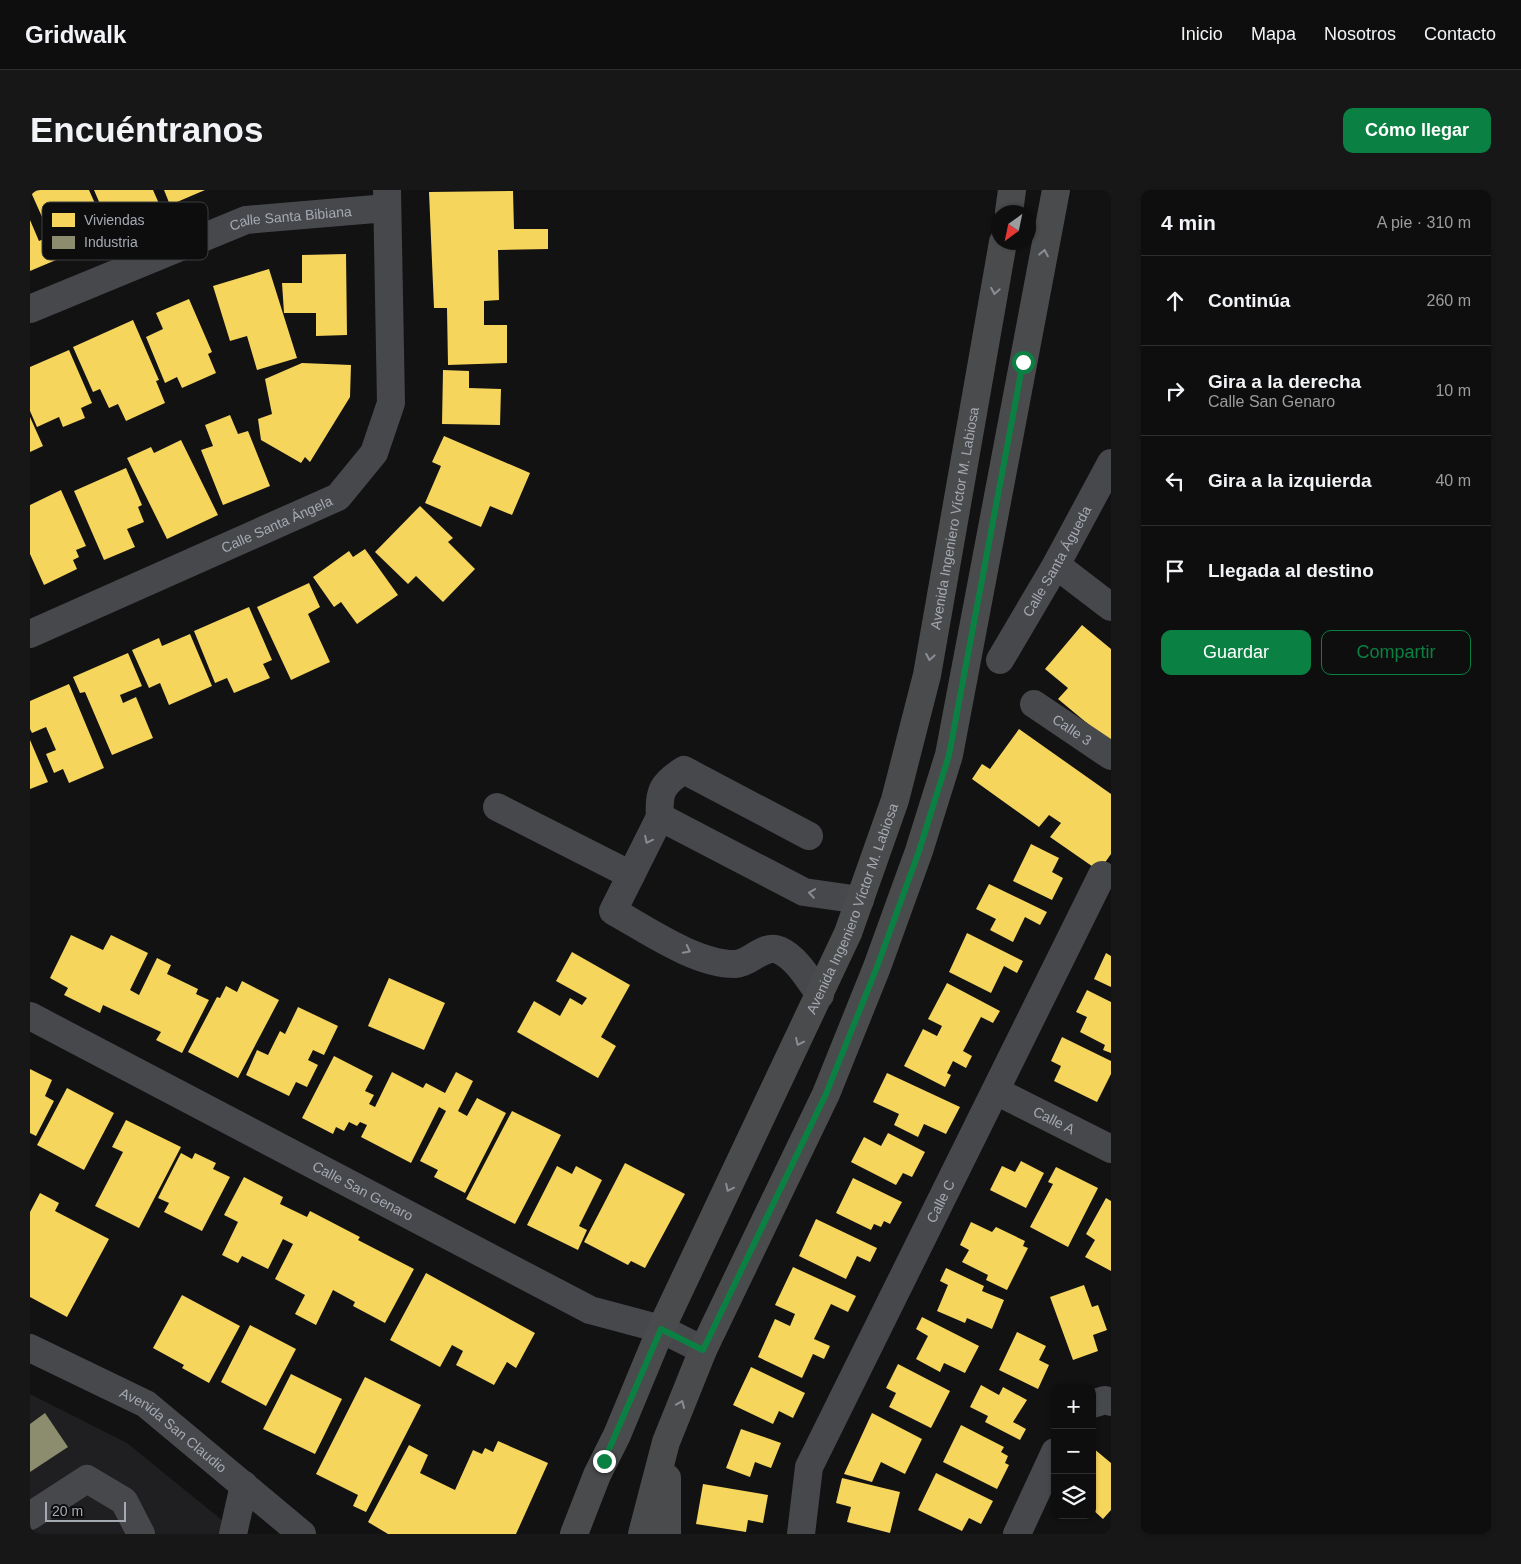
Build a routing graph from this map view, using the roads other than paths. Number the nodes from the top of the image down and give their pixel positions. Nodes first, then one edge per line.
1 (1012, 190) edge
2 (1056, 190) edge
3 (387, 199) edge
4 (1009, 205) edge
5 (208, 236) edge
6 (1002, 250) edge
7 (149, 260) edge
8 (30, 309) edge
9 (1111, 462) edge
10 (1056, 565) junction
11 (1111, 607) edge
12 (30, 634) edge
13 (1000, 660) dead end
14 (1034, 704) dead end
15 (1111, 756) edge
16 (496, 807) dead end
17 (660, 816) junction
18 (809, 836) dead end
19 (631, 875) junction
20 (1102, 875) dead end
21 (860, 900) junction
22 (820, 995) junction
23 (30, 1016) edge
24 (996, 1091) junction
25 (1111, 1149) edge
26 (661, 1329) junction
27 (30, 1348) edge
28 (703, 1350) junction
29 (1111, 1402) edge
30 (1096, 1403) edge
31 (666, 1442) junction
32 (1051, 1461) edge
33 (244, 1485) junction
34 (30, 1516) edge
35 (294, 1532) edge
36 (141, 1534) edge
37 (234, 1534) edge
38 (574, 1534) edge
39 (642, 1534) edge
40 (667, 1534) edge
41 (801, 1534) edge
42 (1017, 1534) edge

1 - 4 main road
28 -> 2 main road
3 - 5 street, Calle Santa Bibiana
3 - 12 street, Calle Santa Ángela
6 -> 21 main road, Avenida Ingeniero Víctor M. Labiosa
7 - 8 street, Calle Santa Bibiana
9 - 10 street, Calle Santa Águeda
10 - 11 street
10 - 13 street, Calle Santa Águeda
14 - 15 street, Calle 3
16 - 19 street
17 - 18 street
17 -> 19 street
21 -> 17 street
19 -> 22 street
20 - 24 street, Calle C
21 - 22 main road, Avenida Ingeniero Víctor M. Labiosa
22 -> 26 main road, Avenida Ingeniero Víctor M. Labiosa
23 - 26 street, Calle San Genaro
24 - 25 street, Calle A
24 - 41 street, Calle C
26 - 28 street, Calle San Genaro
26 - 38 main road, Avenida Ingeniero Víctor M. Labiosa
27 - 33 street, Avenida San Claudio
31 -> 28 main road
29 - 30 street
31 - 39 main road
31 - 40 main road
32 - 42 street
33 - 35 street, Avenida San Claudio
33 - 37 street
34 - 36 street

